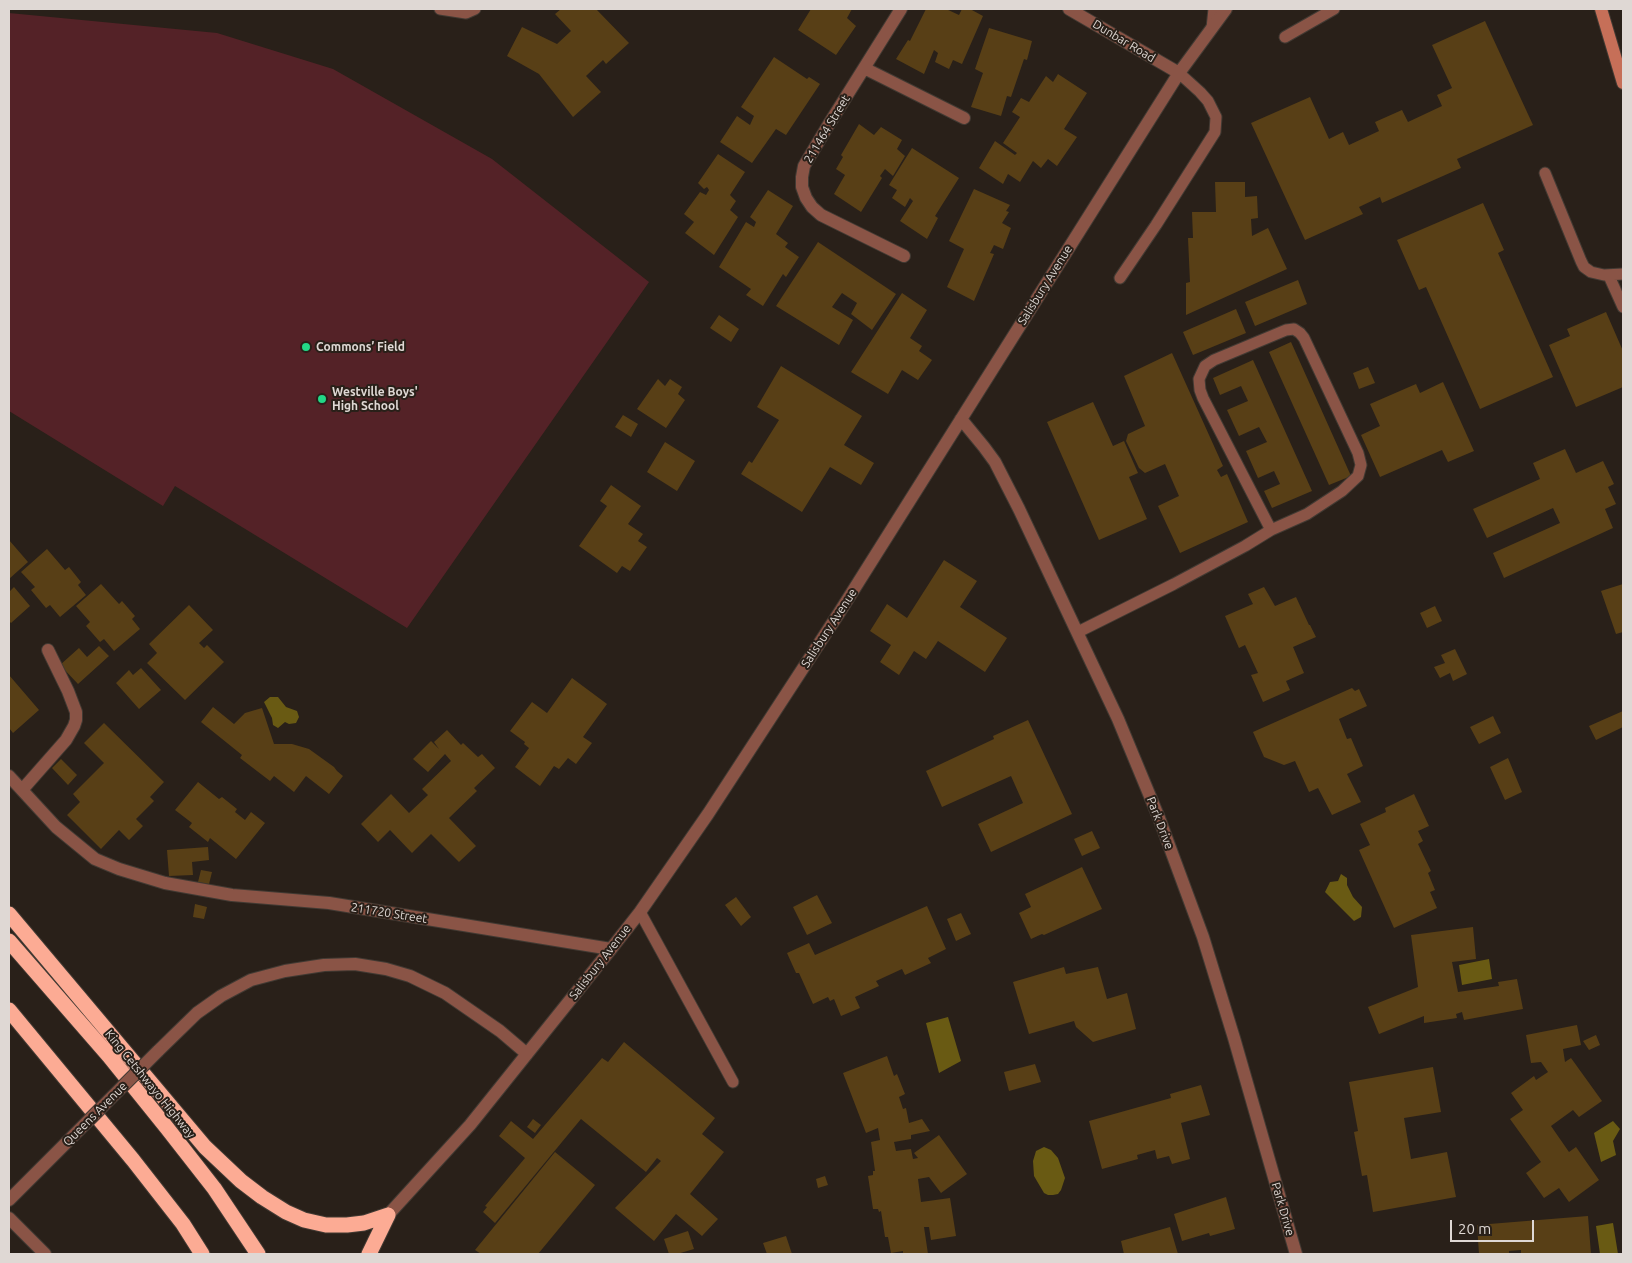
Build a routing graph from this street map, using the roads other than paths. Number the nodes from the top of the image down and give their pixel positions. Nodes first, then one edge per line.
1 (440, 9) edge
2 (475, 9) edge
3 (901, 9) edge
4 (1069, 9) edge
5 (1214, 9) edge
6 (1226, 9) edge
7 (1334, 9) edge
8 (1601, 9) edge
9 (1212, 28) junction
10 (1285, 37) dead end
11 (864, 68) junction
12 (1178, 73) junction
13 (1623, 83) edge
14 (964, 118) dead end
15 (1546, 173) dead end
16 (904, 256) dead end
17 (1623, 274) edge
18 (1609, 276) junction
19 (1120, 278) dead end
20 (1623, 307) edge
21 (961, 420) junction
22 (1271, 530) junction
23 (1078, 632) junction
24 (48, 650) dead end
25 (9, 776) edge
26 (22, 790) junction
27 (640, 912) junction
28 (9, 914) edge
29 (9, 941) edge
30 (611, 949) junction
31 (9, 1010) edge
32 (528, 1054) junction
33 (733, 1082) dead end
34 (9, 1200) edge
35 (388, 1215) junction
36 (9, 1218) edge
37 (45, 1254) edge
38 (202, 1254) edge
39 (258, 1254) edge
40 (369, 1254) edge
41 (1296, 1254) edge

1 - 2 lane
3 - 11 street, 211464 Street
4 - 12 street, Dunbar Road
5 - 9 lane
6 - 9 street, Salisbury Avenue
7 - 10 lane
8 - 13 street
9 - 12 street, Salisbury Avenue
11 - 14 street
11 - 16 street, 211464 Street
12 - 19 lane
12 - 21 street, Salisbury Avenue
15 - 18 lane
17 - 18 lane
18 - 20 lane
21 - 23 street, Park Drive
21 - 27 street, Salisbury Avenue
22 - 22 lane
22 - 23 lane
23 - 41 street, Park Drive
24 - 26 street
25 - 26 street, 211720 Street
26 - 30 street, 211720 Street
27 - 30 street, Salisbury Avenue
27 - 33 lane
28 - 35 highway
29 - 39 highway, King Cetshwayo Highway
30 - 32 street, Salisbury Avenue
31 - 38 highway
32 - 34 street, Queens Avenue, bridge
32 - 35 street, Salisbury Avenue
35 - 40 highway
36 - 37 street

